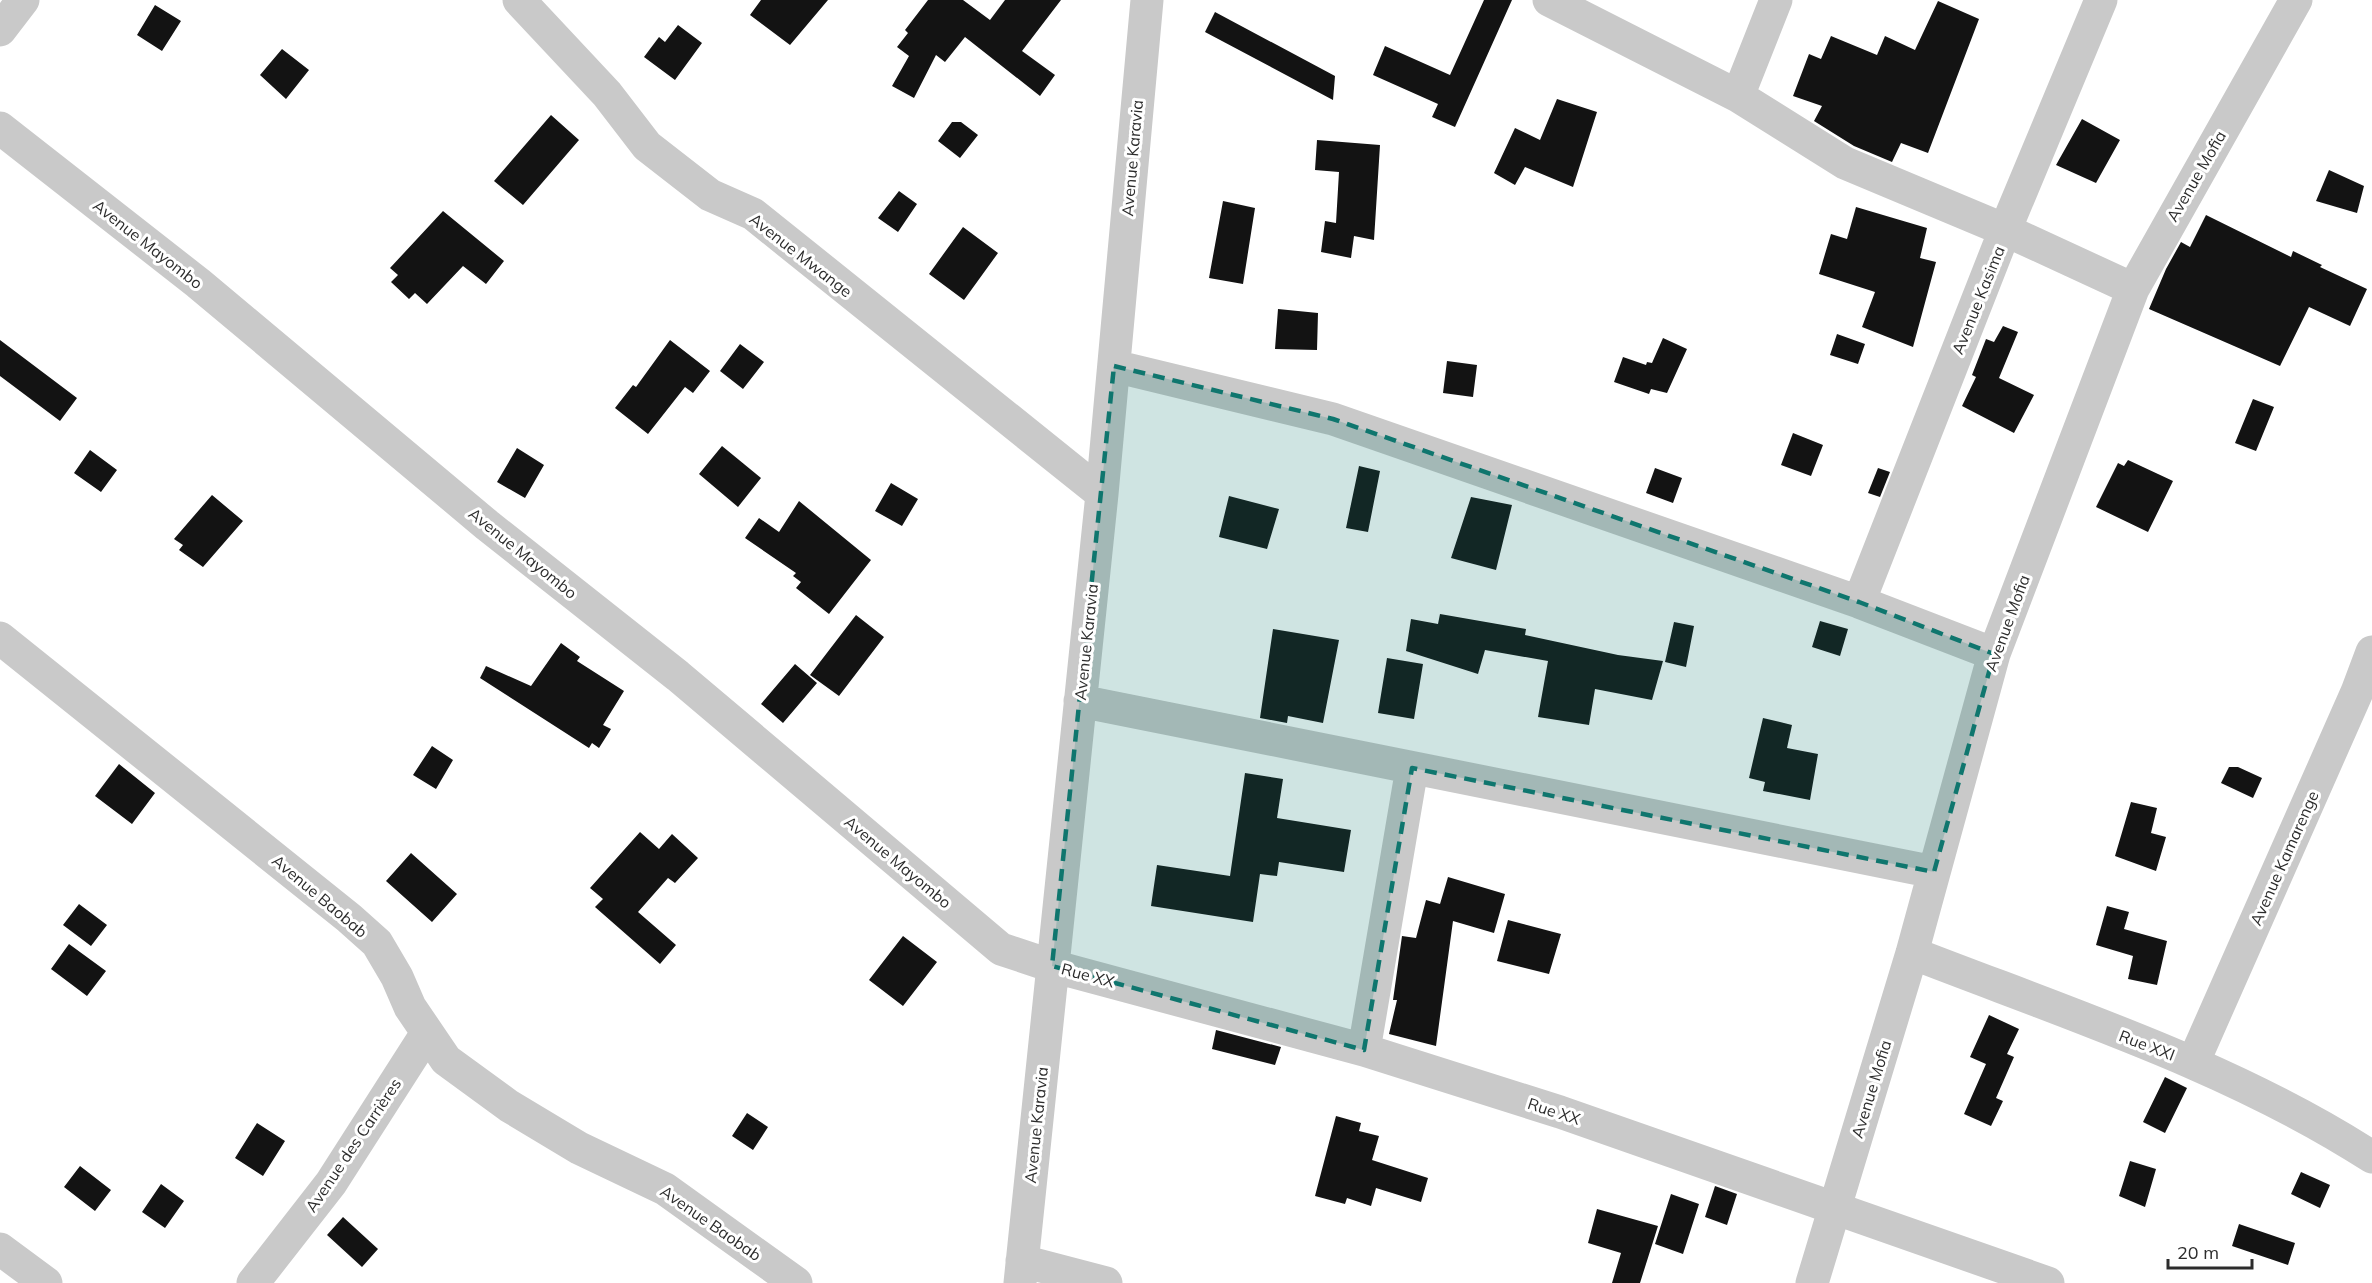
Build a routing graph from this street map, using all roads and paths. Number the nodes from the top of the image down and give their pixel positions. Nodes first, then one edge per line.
1 (23, 0) edge
2 (519, 0) edge
3 (1549, 0) edge
4 (1776, 0) edge
5 (2101, 0) edge
6 (2296, 0) edge
7 (1138, 6) edge
8 (0, 30) edge
9 (1738, 96) junction
10 (0, 128) edge
11 (2005, 230) junction
12 (2133, 289) junction
13 (1114, 366) junction
14 (1102, 494) junction
15 (1859, 602) junction
16 (0, 638) edge
17 (2372, 652) edge
18 (1994, 654) junction
19 (1080, 701) junction
20 (1412, 768) junction
21 (1934, 872) junction
22 (1912, 952) junction
23 (1052, 966) junction
24 (427, 1033) junction
25 (1364, 1050) junction
26 (2193, 1063) junction
27 (2372, 1157) edge
28 (1835, 1208) junction
29 (0, 1249) edge
30 (1021, 1272) edge
31 (46, 1283) edge
32 (254, 1283) edge
33 (796, 1283) edge
34 (1106, 1283) edge
35 (1812, 1283) edge
36 (2048, 1283) edge

1 - 8 street
2 - 14 street, Avenue Mwange
3 - 9 street
4 - 9 street
5 - 11 street, Avenue Kasima
6 - 12 street, Avenue Mofia
7 - 13 street, Avenue Karavia
9 - 11 street
10 - 23 street, Avenue Mayombo
11 - 12 street
11 - 15 street, Avenue Kasima
12 - 18 street, Avenue Mofia
13 - 14 street, Avenue Karavia
13 - 15 street
14 - 19 street, Avenue Karavia
15 - 18 street
16 - 24 street, Avenue Baobab
17 - 26 street, Avenue Kamarenge
18 - 21 street, Avenue Mofia
19 - 20 street
19 - 23 street, Avenue Karavia
20 - 21 street
20 - 25 street
21 - 22 street, Avenue Mofia
22 - 26 street, Rue XXI
22 - 28 street, Avenue Mofia
23 - 25 street, Rue XX
23 - 30 street, Avenue Karavia
24 - 32 street, Avenue des Carrières
24 - 33 street, Avenue Baobab
25 - 28 street, Rue XX
26 - 27 street, Rue XXI
28 - 35 street, Avenue Mofia
28 - 36 street, Rue XX
29 - 31 street
30 - 34 street

